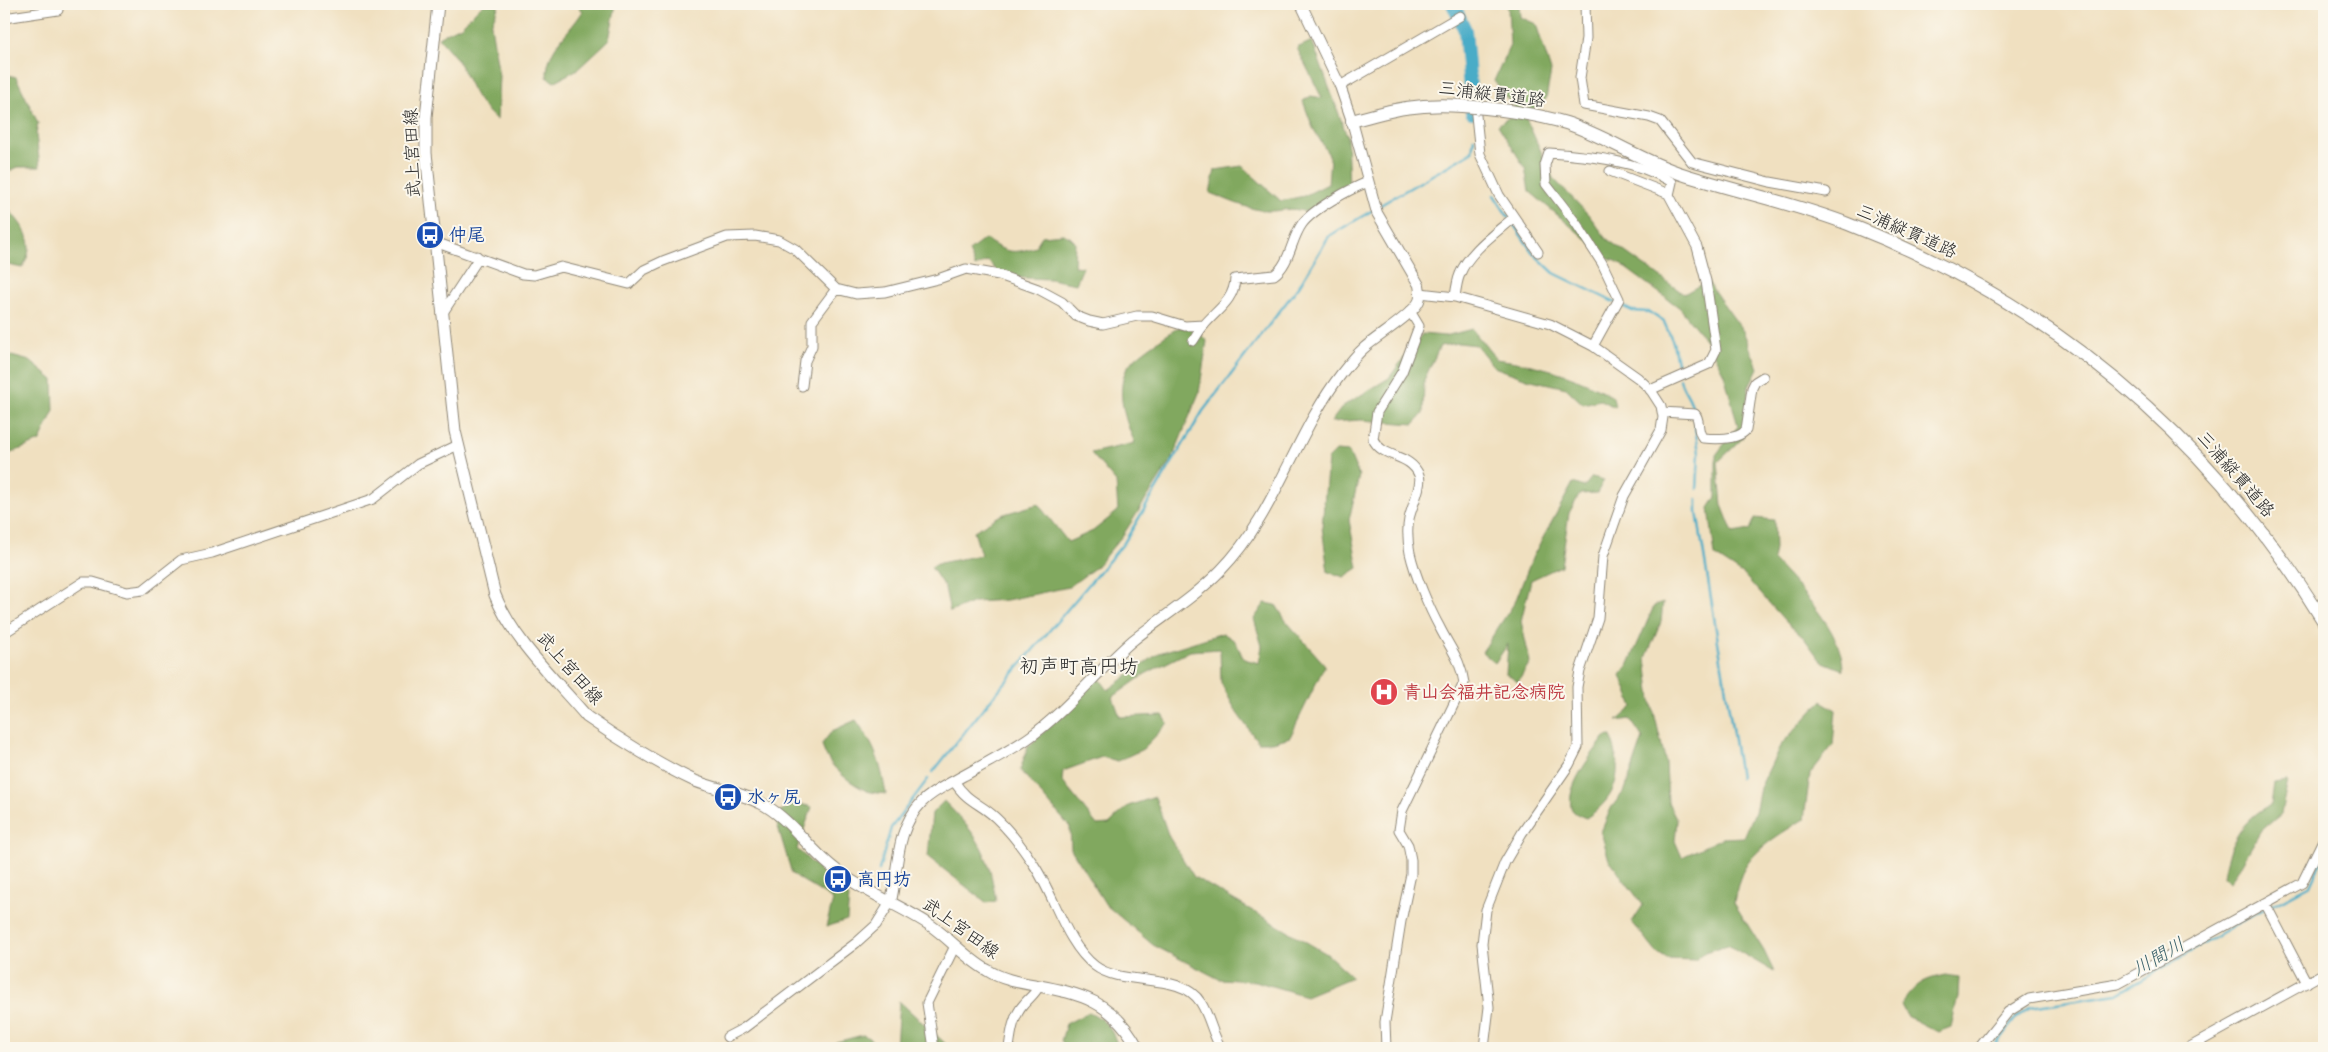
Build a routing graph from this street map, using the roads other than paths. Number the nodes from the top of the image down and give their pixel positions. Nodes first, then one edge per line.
1 (438, 4) edge
2 (1301, 4) edge
3 (1585, 4) edge
4 (58, 10) dead end
5 (4, 18) edge
6 (1458, 18) dead end
7 (1340, 86) junction
8 (1474, 96) dead end
9 (1352, 121) junction
10 (1610, 171) dead end
11 (1368, 182) junction
12 (1826, 192) dead end
13 (1669, 194) junction
14 (1512, 218) junction
15 (435, 242) junction
16 (1538, 252) dead end
17 (477, 256) junction
18 (836, 289) junction
19 (1420, 293) junction
20 (1455, 297) junction
21 (1410, 311) junction
22 (442, 314) junction
23 (1204, 325) junction
24 (1193, 341) dead end
25 (1593, 346) junction
26 (1763, 377) dead end
27 (802, 386) dead end
28 (1650, 390) junction
29 (1662, 412) junction
30 (458, 445) junction
31 (2324, 622) edge
32 (4, 633) edge
33 (954, 781) junction
34 (2324, 838) edge
35 (891, 901) junction
36 (2267, 906) junction
37 (955, 946) junction
38 (2324, 973) edge
39 (2307, 983) junction
40 (1039, 986) junction
41 (727, 1037) dead end
42 (934, 1048) edge
43 (1009, 1048) edge
44 (1138, 1048) edge
45 (1220, 1048) edge
46 (1386, 1048) edge
47 (1484, 1048) edge
48 (1979, 1048) edge
49 (2188, 1048) edge

1 - 15 main road, 武上宮田線
2 - 7 street
3 - 12 street
4 - 5 street
6 - 7 street
7 - 9 street
8 - 14 street
9 - 11 street
9 - 31 main road, 三浦縦貫道路, bridge
10 - 13 street
11 - 19 street
11 - 23 street
13 - 25 street
13 - 28 street
14 - 16 street
14 - 20 street
15 - 17 street
15 - 22 main road, 武上宮田線
17 - 18 street
17 - 22 street
18 - 23 street
18 - 27 street
19 - 20 street
19 - 21 street
20 - 25 street
21 - 33 street
21 - 46 street
22 - 30 main road, 武上宮田線
23 - 24 street
25 - 28 street
26 - 29 street
28 - 29 street
29 - 47 street
30 - 32 street
30 - 35 main road, 武上宮田線
33 - 35 street
33 - 45 street
34 - 36 street
35 - 37 main road, 武上宮田線
35 - 41 street
36 - 39 street
36 - 48 street
37 - 40 main road, 武上宮田線
37 - 42 street
38 - 39 street
39 - 49 street
40 - 43 street
40 - 44 main road, 武上宮田線

